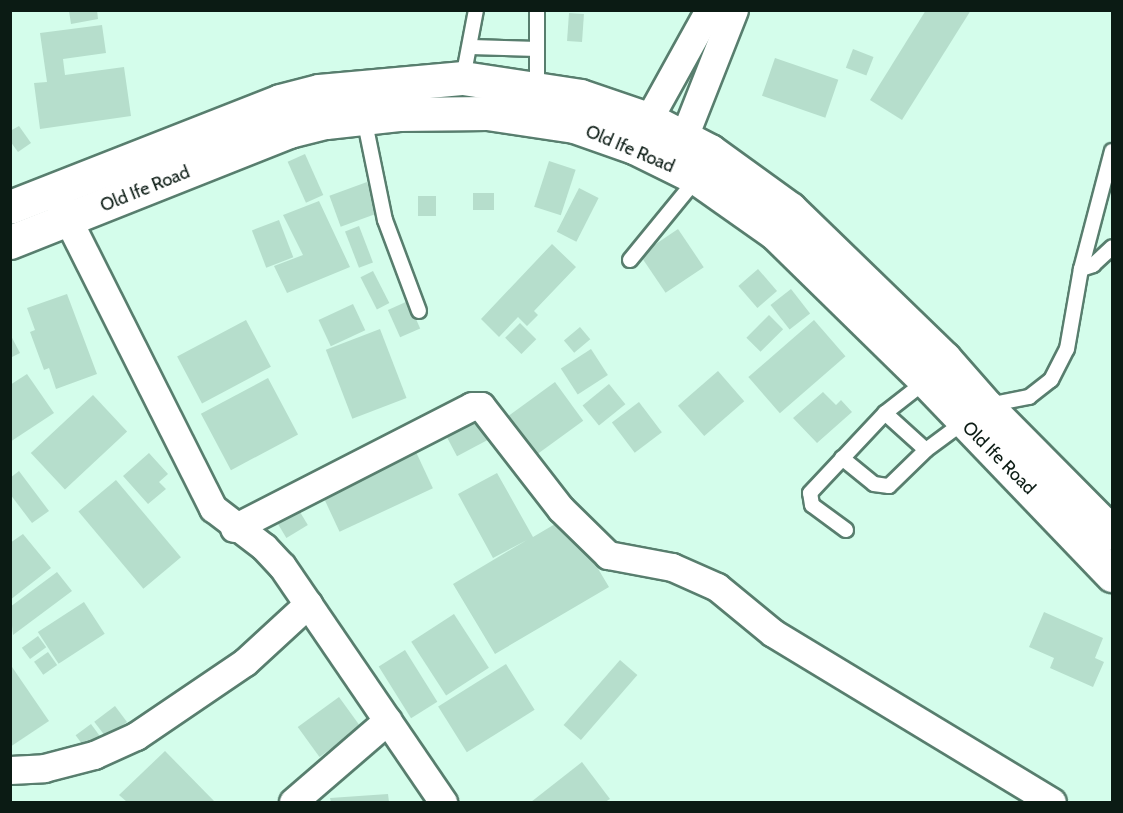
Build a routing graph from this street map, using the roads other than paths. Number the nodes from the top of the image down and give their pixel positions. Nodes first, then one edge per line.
1 (476, 10) edge
2 (537, 10) edge
3 (709, 10) edge
4 (734, 10) edge
5 (471, 47) junction
6 (537, 49) junction
7 (463, 78) junction
8 (537, 89) junction
9 (363, 116) junction
10 (641, 133) junction
11 (1113, 151) edge
12 (684, 161) junction
13 (52, 190) junction
14 (10, 207) edge
15 (70, 219) junction
16 (10, 242) edge
17 (1113, 247) edge
18 (630, 260) dead end
19 (1081, 268) junction
20 (419, 311) dead end
21 (926, 381) junction
22 (885, 413) junction
23 (974, 414) junction
24 (926, 450) junction
25 (842, 458) junction
26 (234, 528) junction
27 (846, 530) dead end
28 (1113, 533) edge
29 (1113, 575) edge
30 (308, 604) junction
31 (388, 720) junction
32 (10, 770) edge
33 (293, 802) edge
34 (443, 802) edge
35 (1052, 802) edge

1 - 5 lane
2 - 6 lane
3 - 10 street
4 - 12 street
5 - 6 lane
5 - 7 lane
6 - 8 lane
7 - 8 main road, Old Ife Road
7 - 13 main road, Old Ife Road
8 - 10 main road, Old Ife Road
9 - 10 main road, Old Ife Road
9 - 15 main road, Old Ife Road
9 - 20 lane
10 - 12 main road, Old Ife Road
11 - 19 lane
12 - 18 lane
12 - 21 main road, Old Ife Road
12 - 23 main road, Old Ife Road
13 - 14 main road, Old Ife Road
13 - 15 street
15 - 16 main road, Old Ife Road
15 - 26 street
17 - 19 lane
19 - 23 lane
21 - 22 lane
21 - 23 main road, Old Ife Road
22 - 24 lane
22 - 25 lane
23 - 24 lane
23 - 28 main road, Old Ife Road
23 - 29 main road, Old Ife Road
24 - 25 lane
25 - 27 lane
26 - 30 street
26 - 35 street
30 - 31 street
30 - 32 street
31 - 33 street
31 - 34 street

